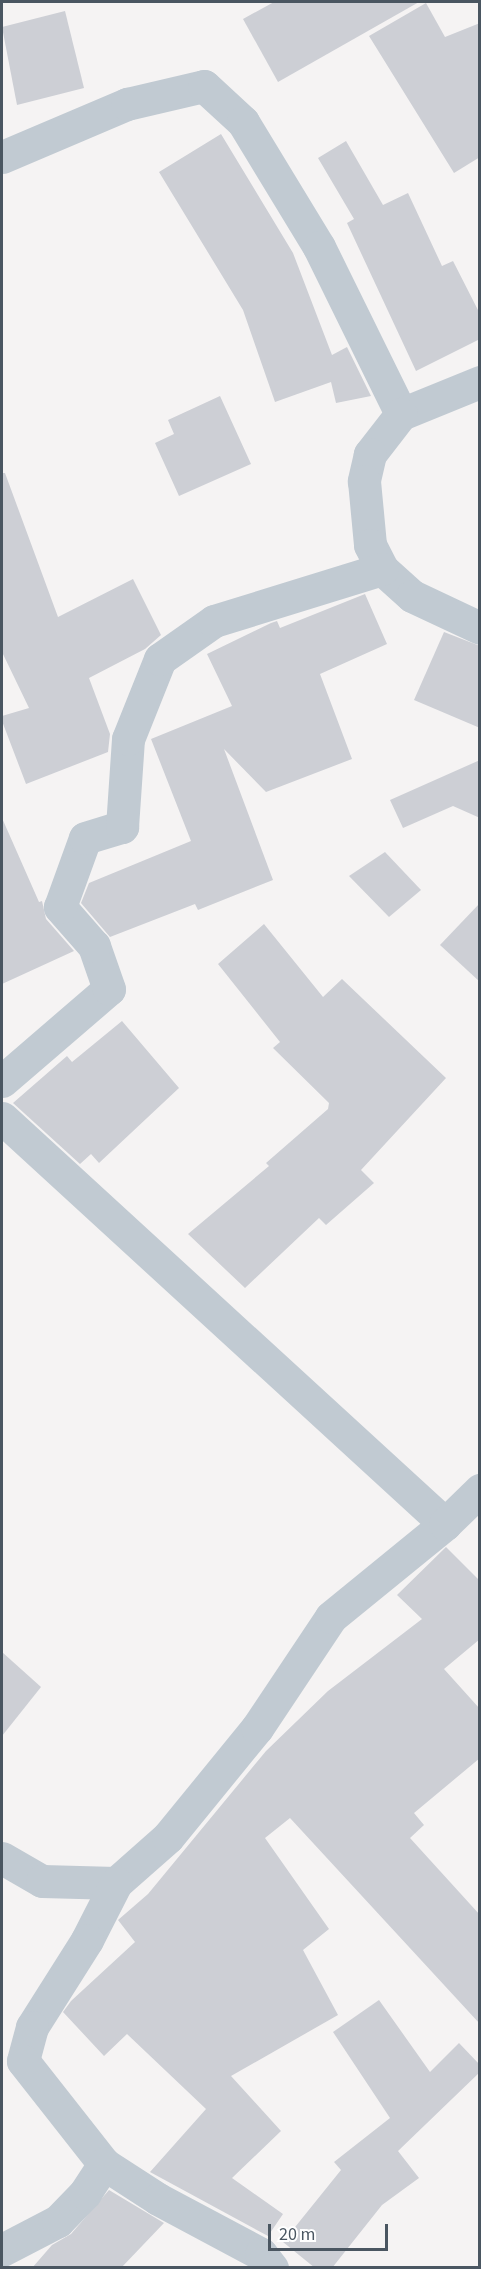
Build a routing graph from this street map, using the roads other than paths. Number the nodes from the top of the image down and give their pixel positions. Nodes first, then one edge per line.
1 (2, 157) edge
2 (480, 382) edge
3 (401, 414) junction
4 (382, 569) junction
5 (480, 628) edge
6 (2, 1081) edge
7 (2, 1118) edge
8 (480, 1490) edge
9 (445, 1524) junction
10 (2, 1858) edge
11 (116, 1882) junction
12 (104, 2164) junction
13 (2, 2250) edge
14 (272, 2268) edge

1 - 3 street
2 - 3 street
3 - 4 street
4 - 5 street
4 - 6 street
7 - 9 street
8 - 9 street
9 - 11 street
10 - 11 street
11 - 12 street
12 - 13 street
12 - 14 street

